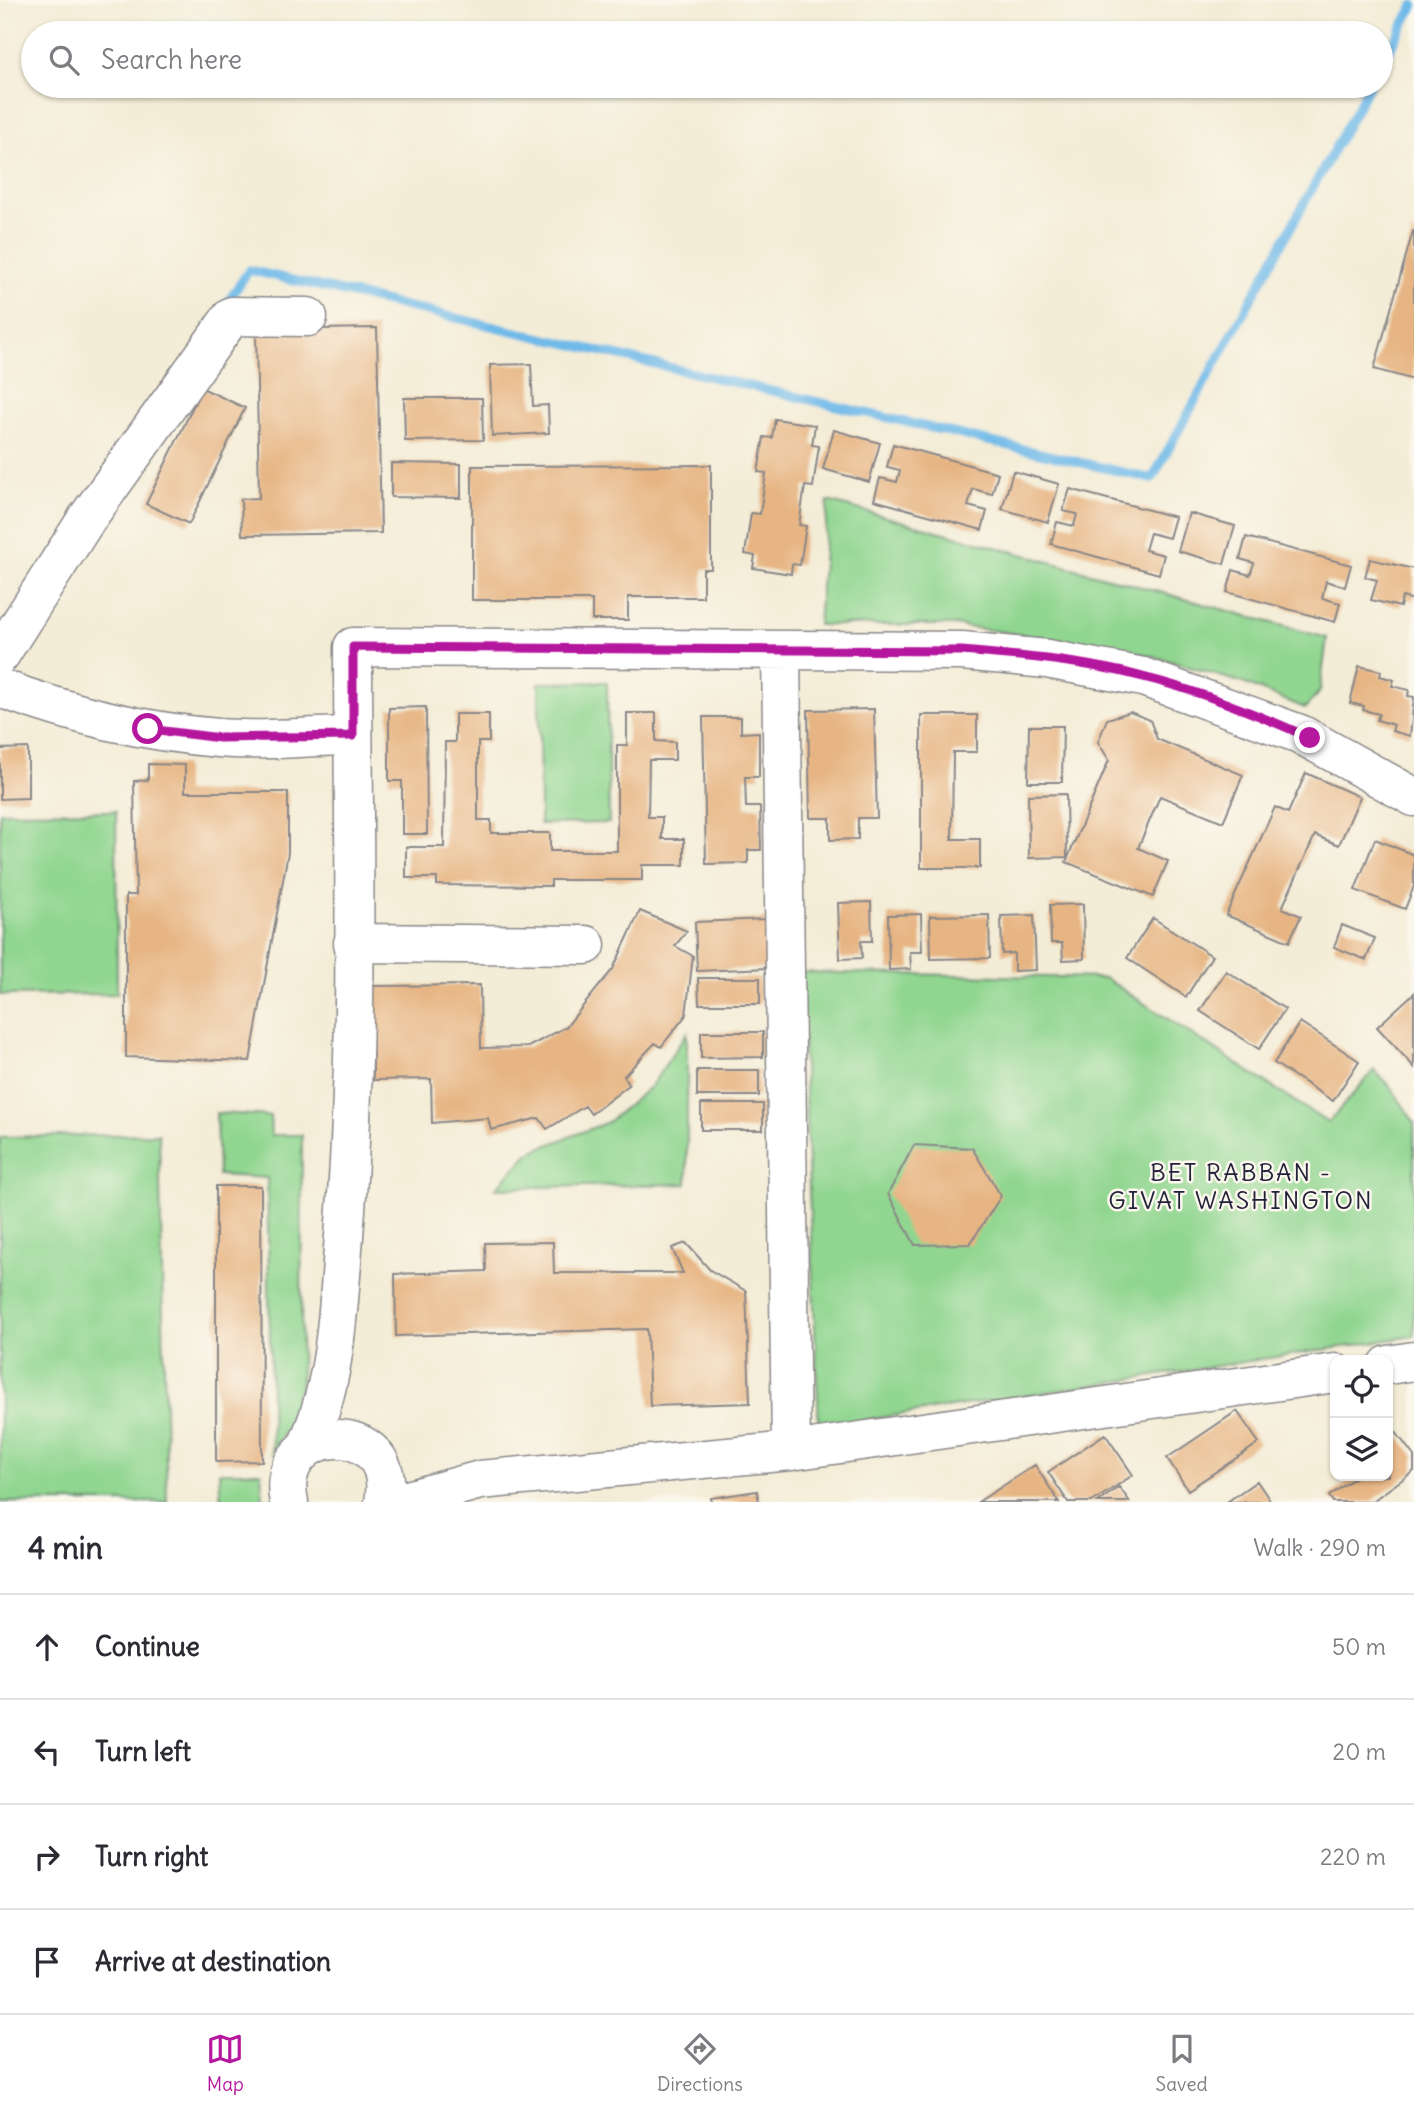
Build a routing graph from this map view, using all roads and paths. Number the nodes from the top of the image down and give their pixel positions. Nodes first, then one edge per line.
1 (308, 317) dead end
2 (781, 650) junction
3 (0, 654) edge
4 (0, 688) edge
5 (335, 736) junction
6 (1414, 797) edge
7 (353, 943) junction
8 (586, 945) dead end
9 (336, 1344) junction
10 (1414, 1362) edge
11 (1393, 1364) edge
12 (1330, 1374) edge
13 (306, 1448) junction
14 (791, 1451) junction
15 (371, 1452) junction
16 (480, 1480) junction
17 (523, 1490) edge
18 (289, 1502) edge
19 (384, 1502) edge
20 (400, 1502) edge

1 - 3 street
2 - 5 street
2 - 6 street
2 - 14 street
4 - 5 street
5 - 7 street
7 - 8 street
7 - 9 street
9 - 13 street
9 - 15 street
10 - 11 street
12 - 14 street
13 - 15 street
13 - 18 street
14 - 17 street
15 - 16 street
15 - 19 street
16 - 17 street
16 - 20 street

